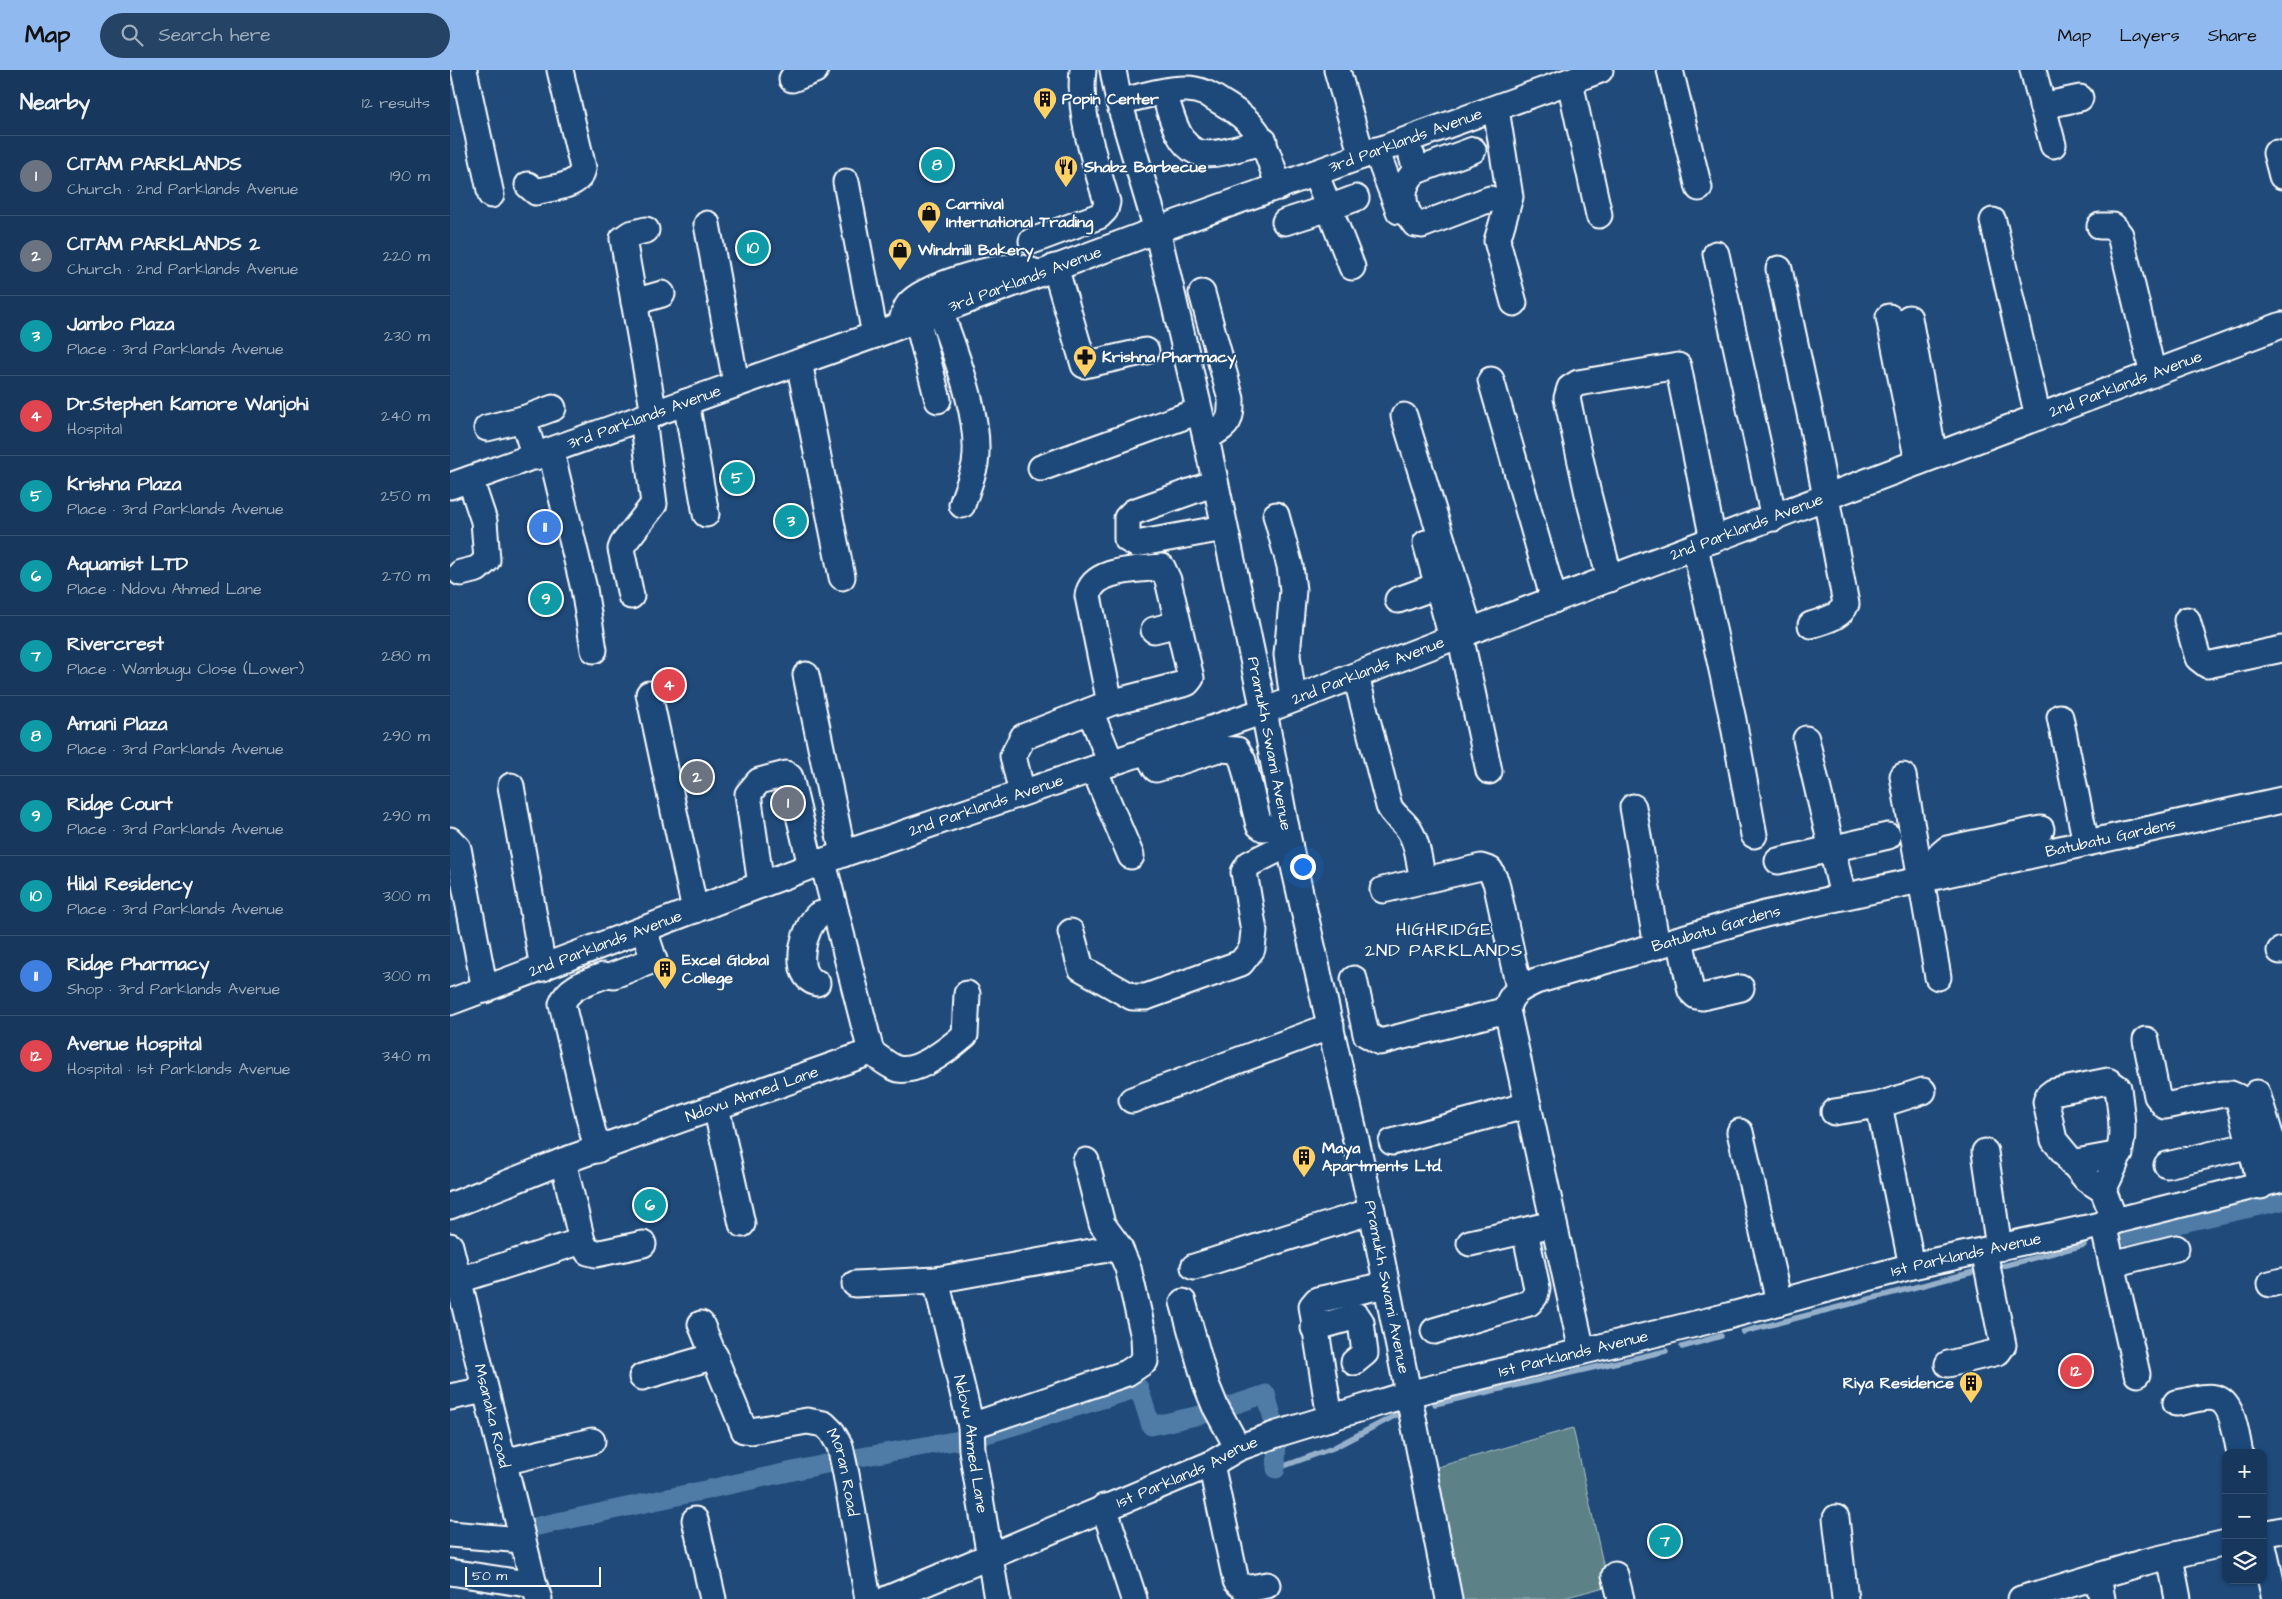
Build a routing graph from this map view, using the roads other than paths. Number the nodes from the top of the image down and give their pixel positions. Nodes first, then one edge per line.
1 (464, 70) edge
2 (560, 70) edge
3 (815, 70) edge
4 (1083, 70) edge
5 (1113, 70) edge
6 (1338, 70) edge
7 (1600, 70) edge
8 (2034, 70) edge
9 (1676, 72) edge
10 (792, 80) dead end
11 (1570, 82) junction
12 (1164, 92) junction
13 (2080, 98) dead end
14 (1119, 102) junction
15 (2042, 106) junction
16 (1496, 109) junction
17 (1126, 126) junction
18 (1089, 133) junction
19 (1408, 140) junction
20 (1264, 141) junction
21 (2053, 145) dead end
22 (1473, 150) dead end
23 (1369, 153) junction
24 (2276, 153) dead end
25 (1416, 171) junction
26 (1315, 173) junction
27 (2282, 176) edge
28 (846, 182) dead end
29 (528, 185) dead end
30 (1279, 187) junction
31 (1699, 188) dead end
32 (490, 195) dead end
33 (1356, 198) dead end
34 (1490, 199) dead end
35 (1329, 208) junction
36 (1599, 215) dead end
37 (1993, 221) dead end
38 (1285, 222) dead end
39 (707, 224) dead end
40 (2100, 226) dead end
41 (1404, 227) dead end
42 (646, 230) dead end
43 (1157, 230) junction
44 (1032, 240) dead end
45 (1716, 254) dead end
46 (1352, 267) dead end
47 (1779, 269) dead end
48 (1047, 271) junction
49 (1202, 293) dead end
50 (662, 294) dead end
51 (634, 302) junction
52 (1514, 303) dead end
53 (940, 311) junction
54 (1899, 318) dead end
55 (909, 322) junction
56 (2281, 330) edge
57 (875, 334) junction
58 (1146, 351) dead end
59 (799, 362) junction
60 (2153, 374) junction
61 (1491, 380) dead end
62 (736, 383) junction
63 (938, 400) dead end
64 (686, 402) junction
65 (553, 408) dead end
66 (1199, 411) junction
67 (648, 416) junction
68 (1404, 416) dead end
69 (2038, 417) junction
70 (523, 419) junction
71 (487, 428) dead end
72 (1206, 438) junction
73 (543, 454) junction
74 (1926, 459) junction
75 (1042, 468) dead end
76 (460, 483) edge
77 (1215, 483) junction
78 (1824, 499) junction
79 (962, 505) dead end
80 (706, 514) dead end
81 (1276, 516) dead end
82 (1774, 518) junction
83 (1224, 528) junction
84 (1426, 543) dead end
85 (1704, 544) junction
86 (461, 573) dead end
87 (842, 577) dead end
88 (1610, 579) junction
89 (1437, 586) junction
90 (631, 596) dead end
91 (1398, 600) dead end
92 (1554, 600) junction
93 (2187, 620) dead end
94 (1811, 625) dead end
95 (1461, 635) junction
96 (2282, 649) edge
97 (594, 650) dead end
98 (806, 675) dead end
99 (1356, 676) junction
100 (649, 694) dead end
101 (1294, 699) junction
102 (1100, 707) junction
103 (1264, 711) junction
104 (2060, 717) dead end
105 (1806, 740) dead end
106 (1146, 751) junction
107 (1102, 766) junction
108 (1489, 771) dead end
109 (1903, 776) dead end
110 (511, 786) dead end
111 (1022, 793) junction
112 (2282, 800) edge
113 (1633, 807) dead end
114 (2041, 829) dead end
115 (1754, 835) dead end
116 (1287, 836) junction
117 (1888, 836) dead end
118 (450, 840) edge
119 (2086, 843) junction
120 (1831, 848) junction
121 (1131, 856) dead end
122 (826, 860) junction
123 (1778, 860) dead end
124 (1930, 878) junction
125 (1423, 880) junction
126 (450, 882) edge
127 (761, 885) junction
128 (1383, 890) dead end
129 (1843, 896) junction
130 (695, 910) junction
131 (835, 910) junction
132 (644, 930) junction
133 (1071, 932) dead end
134 (1668, 942) junction
135 (543, 968) junction
136 (1938, 977) dead end
137 (1354, 979) dead end
138 (817, 983) dead end
139 (1519, 988) junction
140 (1741, 988) dead end
141 (967, 994) dead end
142 (469, 996) edge
143 (1507, 1010) junction
144 (1331, 1026) junction
145 (2146, 1040) dead end
146 (871, 1052) junction
147 (1923, 1091) dead end
148 (2257, 1093) dead end
149 (1132, 1100) dead end
150 (1880, 1105) junction
151 (1528, 1106) junction
152 (716, 1107) junction
153 (1834, 1112) dead end
154 (1740, 1132) dead end
155 (2268, 1140) edge
156 (1392, 1142) dead end
157 (597, 1150) junction
158 (1985, 1152) dead end
159 (2120, 1154) junction
160 (1086, 1161) dead end
161 (563, 1162) junction
162 (2071, 1163) junction
163 (2167, 1165) dead end
164 (2282, 1173) edge
165 (2271, 1183) edge
166 (2103, 1190) junction
167 (450, 1206) edge
168 (1372, 1211) junction
169 (742, 1224) dead end
170 (1552, 1224) junction
171 (2102, 1224) junction
172 (1525, 1230) junction
173 (582, 1241) junction
174 (1470, 1243) dead end
175 (643, 1244) dead end
176 (450, 1246) edge
177 (1119, 1247) junction
178 (2176, 1248) dead end
179 (1991, 1249) junction
180 (2112, 1264) junction
181 (1912, 1266) junction
182 (1194, 1267) dead end
183 (459, 1280) junction
184 (936, 1280) junction
185 (855, 1284) dead end
186 (1386, 1285) junction
187 (1184, 1302) dead end
188 (1779, 1302) junction
189 (2107, 1303) dead end
190 (701, 1324) dead end
191 (1314, 1328) junction
192 (1434, 1331) dead end
193 (1582, 1351) junction
194 (715, 1356) junction
195 (1354, 1362) dead end
196 (1948, 1364) dead end
197 (2137, 1374) dead end
198 (642, 1377) dead end
199 (485, 1390) junction
200 (1408, 1394) junction
201 (450, 1397) edge
202 (2176, 1403) dead end
203 (1330, 1418) junction
204 (971, 1426) junction
205 (592, 1441) dead end
206 (1238, 1448) junction
207 (2239, 1449) edge
208 (503, 1462) junction
209 (1211, 1464) junction
210 (1104, 1507) junction
211 (1836, 1518) dead end
212 (695, 1520) dead end
213 (2282, 1530) edge
214 (2267, 1533) edge
215 (450, 1534) edge
216 (522, 1540) junction
217 (2222, 1544) edge
218 (990, 1556) junction
219 (2170, 1557) junction
220 (2267, 1564) edge
221 (450, 1572) edge
222 (1615, 1575) dead end
223 (1267, 1584) dead end
224 (2100, 1588) edge
225 (536, 1592) edge
226 (713, 1599) edge
227 (868, 1599) edge
228 (888, 1599) edge
229 (997, 1599) edge
230 (1134, 1599) edge
231 (1449, 1599) edge
232 (1621, 1599) edge
233 (1845, 1599) edge
234 (2021, 1599) edge
235 (2178, 1599) edge
236 (2275, 1599) edge

1 - 32 street
2 - 29 street
3 - 10 street
4 - 18 street
5 - 14 street, Pramukh Swami Avenue
6 - 23 street
7 - 11 street, 3rd Parklands Avenue
8 - 15 street
9 - 31 street
11 - 16 street, 3rd Parklands Avenue
11 - 36 street
12 - 14 street
12 - 20 street
12 - 20 street
13 - 15 street
14 - 17 street, Pramukh Swami Avenue
15 - 21 street
16 - 19 street, 3rd Parklands Avenue
16 - 52 street
17 - 18 street
17 - 43 street, Pramukh Swami Avenue
18 - 44 street
19 - 23 street, 3rd Parklands Avenue
19 - 25 street
20 - 30 street
22 - 25 street
23 - 26 street, 3rd Parklands Avenue
23 - 41 street
24 - 27 street
25 - 34 street
26 - 30 street, 3rd Parklands Avenue
26 - 35 street
28 - 57 street
30 - 43 street, 3rd Parklands Avenue
33 - 35 street
35 - 38 street
35 - 46 street
37 - 69 street
39 - 62 street
40 - 60 street
42 - 51 street
43 - 48 street, 3rd Parklands Avenue
43 - 66 street, Pramukh Swami Avenue
45 - 82 street
47 - 78 street
48 - 53 street, 3rd Parklands Avenue
48 - 55 street
48 - 58 street
49 - 72 street
50 - 51 street
51 - 67 street
53 - 55 street, 3rd Parklands Avenue
53 - 79 street
54 - 74 street
55 - 57 street, 3rd Parklands Avenue
55 - 63 street
56 - 60 street, 2nd Parklands Avenue
57 - 59 street, 3rd Parklands Avenue
59 - 62 street, 3rd Parklands Avenue
59 - 87 street
60 - 69 street, 2nd Parklands Avenue
61 - 92 street
62 - 64 street, 3rd Parklands Avenue
64 - 67 street, 3rd Parklands Avenue
64 - 80 street
65 - 70 street
66 - 72 street, Pramukh Swami Avenue
66 - 75 street
67 - 73 street, 3rd Parklands Avenue
67 - 90 street
68 - 95 street
69 - 74 street, 2nd Parklands Avenue
70 - 71 street
70 - 73 street
72 - 77 street, Pramukh Swami Avenue
73 - 76 street, 3rd Parklands Avenue
73 - 97 street
74 - 78 street, 2nd Parklands Avenue
76 - 86 street
77 - 83 street, Pramukh Swami Avenue
77 - 83 street
78 - 82 street, 2nd Parklands Avenue
78 - 94 street
81 - 101 street
82 - 85 street, 2nd Parklands Avenue
83 - 103 street, Pramukh Swami Avenue
84 - 89 street
85 - 88 street, 2nd Parklands Avenue
85 - 88 street
85 - 115 street
88 - 92 street, 2nd Parklands Avenue
89 - 91 street
89 - 95 street
92 - 95 street, 2nd Parklands Avenue
93 - 96 street
95 - 99 street, 2nd Parklands Avenue
95 - 108 street
98 - 122 street
99 - 101 street, 2nd Parklands Avenue
99 - 125 street
100 - 130 street
101 - 103 street, 2nd Parklands Avenue
102 - 102 street
102 - 107 street
102 - 111 street
103 - 106 street, 2nd Parklands Avenue
103 - 116 street, Pramukh Swami Avenue
104 - 119 street
105 - 120 street
106 - 107 street, 2nd Parklands Avenue
106 - 116 street
107 - 111 street, 2nd Parklands Avenue
107 - 121 street
109 - 124 street
110 - 135 street
111 - 122 street, 2nd Parklands Avenue
112 - 119 street, Batubatu Gardens
113 - 134 street
114 - 124 street
116 - 133 street
116 - 144 street, Pramukh Swami Avenue
117 - 120 street
118 - 142 street
119 - 124 street, Batubatu Gardens
120 - 123 street
120 - 129 street
122 - 127 street, 2nd Parklands Avenue
122 - 127 street
122 - 131 street
124 - 129 street, Batubatu Gardens
124 - 136 street
125 - 128 street
125 - 139 street
126 - 142 street
127 - 130 street, 2nd Parklands Avenue
129 - 134 street, Batubatu Gardens
130 - 132 street, 2nd Parklands Avenue
131 - 138 street
131 - 146 street
132 - 135 street, 2nd Parklands Avenue
132 - 157 street
134 - 139 street, Batubatu Gardens
134 - 140 street
135 - 142 street, 2nd Parklands Avenue
137 - 143 street
139 - 143 street
141 - 146 street
143 - 151 street
144 - 149 street
144 - 168 street, Pramukh Swami Avenue
145 - 155 street
146 - 152 street, Ndovu Ahmed Lane
147 - 150 street
148 - 155 street
150 - 153 street
150 - 181 street
151 - 156 street
151 - 170 street
152 - 157 street, Ndovu Ahmed Lane
152 - 169 street
154 - 188 street
155 - 163 street
155 - 164 street
155 - 165 street
157 - 161 street, Ndovu Ahmed Lane
158 - 179 street
159 - 162 street
159 - 162 street
159 - 166 street
160 - 177 street
161 - 167 street, Ndovu Ahmed Lane
161 - 173 street
162 - 166 street
165 - 171 street, 1st Parklands Avenue
166 - 171 street
168 - 182 street
168 - 186 street, Pramukh Swami Avenue
170 - 172 street
170 - 193 street
171 - 179 street, 1st Parklands Avenue
171 - 180 street
171 - 189 street
172 - 174 street
172 - 192 street
173 - 175 street
173 - 183 street
176 - 183 street, Msanaka Road
177 - 184 street
177 - 204 street
178 - 180 street
179 - 181 street, 1st Parklands Avenue
179 - 196 street
180 - 197 street
181 - 188 street, 1st Parklands Avenue
183 - 199 street, Msanaka Road
184 - 185 street
184 - 204 street, Ndovu Ahmed Lane
186 - 191 street
186 - 200 street, Pramukh Swami Avenue
187 - 206 street
188 - 193 street, 1st Parklands Avenue
190 - 194 street, Moran Road
191 - 195 street
191 - 203 street
193 - 200 street, 1st Parklands Avenue
194 - 198 street
194 - 227 street, Moran Road
199 - 201 street
199 - 208 street, Msanaka Road
200 - 203 street, 1st Parklands Avenue
200 - 231 street, Pramukh Swami Avenue
202 - 207 street
203 - 206 street, 1st Parklands Avenue
204 - 218 street, Ndovu Ahmed Lane
205 - 208 street
206 - 209 street, 1st Parklands Avenue
208 - 216 street, Msanaka Road
209 - 210 street, 1st Parklands Avenue
209 - 223 street
210 - 218 street, 1st Parklands Avenue
210 - 230 street
211 - 233 street
212 - 226 street
213 - 214 street
215 - 216 street
216 - 225 street, Msanaka Road
217 - 219 street
218 - 228 street, 1st Parklands Avenue
218 - 229 street, Ndovu Ahmed Lane
219 - 224 street
219 - 235 street
220 - 236 street
221 - 225 street
222 - 232 street
224 - 234 street

